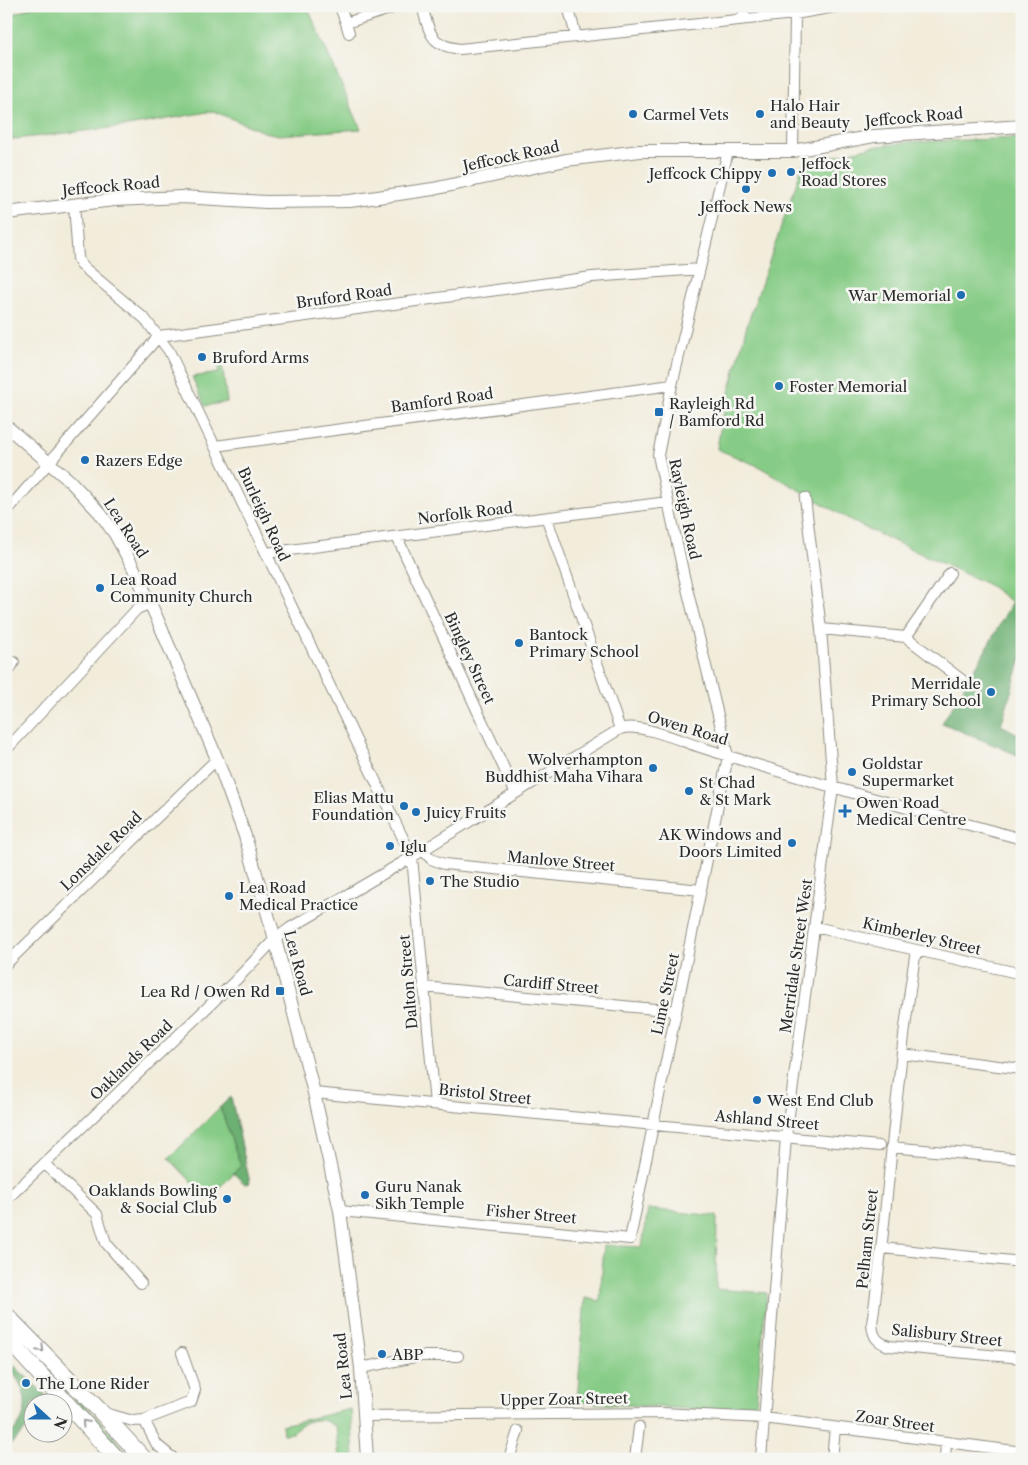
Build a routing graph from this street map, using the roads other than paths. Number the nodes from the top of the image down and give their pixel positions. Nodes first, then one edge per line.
1 (340, 6) edge
2 (399, 6) edge
3 (422, 6) edge
4 (568, 6) edge
5 (742, 6) edge
6 (840, 6) edge
7 (795, 14) junction
8 (744, 19) junction
9 (576, 36) junction
10 (1022, 126) edge
11 (728, 151) junction
12 (793, 151) junction
13 (74, 204) junction
14 (6, 213) edge
15 (700, 269) junction
16 (159, 336) junction
17 (672, 385) junction
18 (6, 426) edge
19 (215, 446) junction
20 (49, 462) junction
21 (805, 498) dead end
22 (668, 502) junction
23 (6, 512) edge
24 (547, 519) junction
25 (397, 537) junction
26 (266, 553) junction
27 (950, 573) dead end
28 (148, 604) junction
29 (821, 629) junction
30 (906, 638) junction
31 (14, 662) dead end
32 (6, 676) edge
33 (962, 680) dead end
34 (620, 729) junction
35 (6, 750) edge
36 (728, 756) junction
37 (217, 760) junction
38 (834, 787) junction
39 (516, 792) junction
40 (1022, 839) edge
41 (423, 850) junction
42 (412, 857) junction
43 (701, 890) junction
44 (815, 927) junction
45 (275, 940) junction
46 (916, 950) junction
47 (6, 964) edge
48 (1022, 974) edge
49 (423, 987) junction
50 (676, 1011) junction
51 (902, 1054) junction
52 (1022, 1069) edge
53 (314, 1093) junction
54 (435, 1104) junction
55 (653, 1125) junction
56 (786, 1137) junction
57 (878, 1146) dead end
58 (891, 1147) junction
59 (1022, 1159) edge
60 (45, 1164) junction
61 (6, 1200) edge
62 (340, 1211) junction
63 (630, 1239) joint
64 (882, 1248) junction
65 (1022, 1262) edge
66 (142, 1283) dead end
67 (6, 1315) edge
68 (873, 1334) joint
69 (6, 1337) edge
70 (182, 1353) dead end
71 (458, 1356) dead end
72 (1022, 1358) edge
73 (360, 1368) junction
74 (102, 1412) junction
75 (364, 1416) junction
76 (764, 1418) junction
77 (144, 1420) junction
78 (639, 1427) dead end
79 (835, 1428) junction
80 (518, 1431) dead end
81 (946, 1443) junction
82 (1022, 1452) edge
83 (117, 1459) edge
84 (144, 1459) edge
85 (174, 1459) edge
86 (367, 1459) edge
87 (509, 1459) edge
88 (635, 1459) edge
89 (761, 1459) edge
90 (832, 1459) edge
91 (945, 1459) edge

1 - 2 street
3 - 9 street
4 - 9 street
5 - 8 street
6 - 7 street
7 - 8 street
7 - 12 street
8 - 9 street
10 - 12 street, Jeffcock Road
11 - 12 street, Jeffcock Road
11 - 13 street, Jeffcock Road
11 - 15 street, Rayleigh Road
13 - 14 street, Jeffcock Road
13 - 16 street, Burleigh Road
15 - 16 street, Bruford Road
15 - 17 street, Rayleigh Road
16 - 19 street, Burleigh Road
16 - 20 street
17 - 19 street, Bamford Road
17 - 22 street, Rayleigh Road
18 - 20 street, Lea Road
19 - 26 street, Burleigh Road
20 - 23 street
20 - 28 street, Lea Road
21 - 29 street, Merridale Street West
22 - 24 street, Norfolk Road
22 - 36 street, Rayleigh Road
24 - 25 street, Norfolk Road
24 - 34 street
25 - 26 street, Norfolk Road
25 - 39 street, Bingley Street
26 - 42 street, Burleigh Road
27 - 30 street
28 - 35 street
28 - 37 street, Lea Road
29 - 30 street
29 - 38 street, Merridale Street West
30 - 33 street
31 - 32 street
34 - 36 street, Owen Road
34 - 39 street
36 - 38 street, Owen Road
36 - 43 street, Lime Street
37 - 45 street, Lea Road
37 - 47 street, Lonsdale Road
38 - 40 street, Owen Road
38 - 44 street, Merridale Street West
39 - 41 street
41 - 42 street
41 - 43 street, Manlove Street
42 - 45 street
42 - 49 street, Dalton Street
43 - 50 street, Lime Street
44 - 46 street, Kimberley Street
44 - 56 street, Merridale Street West
45 - 53 street, Lea Road
45 - 60 street, Oaklands Road
46 - 48 street, Kimberley Street
46 - 51 street, Pelham Street
49 - 50 street, Cardiff Street
49 - 54 street, Dalton Street
50 - 55 street, Lime Street
51 - 52 street
51 - 58 street, Pelham Street
53 - 54 street, Bristol Street
53 - 62 street, Lea Road
54 - 55 street, Bristol Street
55 - 56 street, Ashland Street
55 - 63 street, Lime Street
56 - 57 street, Ashland Street
56 - 76 street, Merridale Street West
58 - 59 street
58 - 64 street, Pelham Street
60 - 61 street, Oaklands Road
60 - 66 street
62 - 63 street, Fisher Street
62 - 73 street, Lea Road
64 - 65 street
64 - 68 street, Pelham Street
67 -> 74 highway
68 - 72 street, Salisbury Street
83 -> 69 highway
70 - 77 street
71 - 73 street
73 - 75 street, Lea Road
74 - 77 street
74 - 84 highway
75 - 76 street, Upper Zoar Street
75 - 86 street, Lea Road
76 - 79 street, Zoar Street
76 - 89 street, Merridale Street West
77 - 85 street
78 - 88 street
79 - 81 street, Zoar Street
79 - 90 street
80 - 87 street
81 - 82 street, Zoar Street
81 - 91 street

